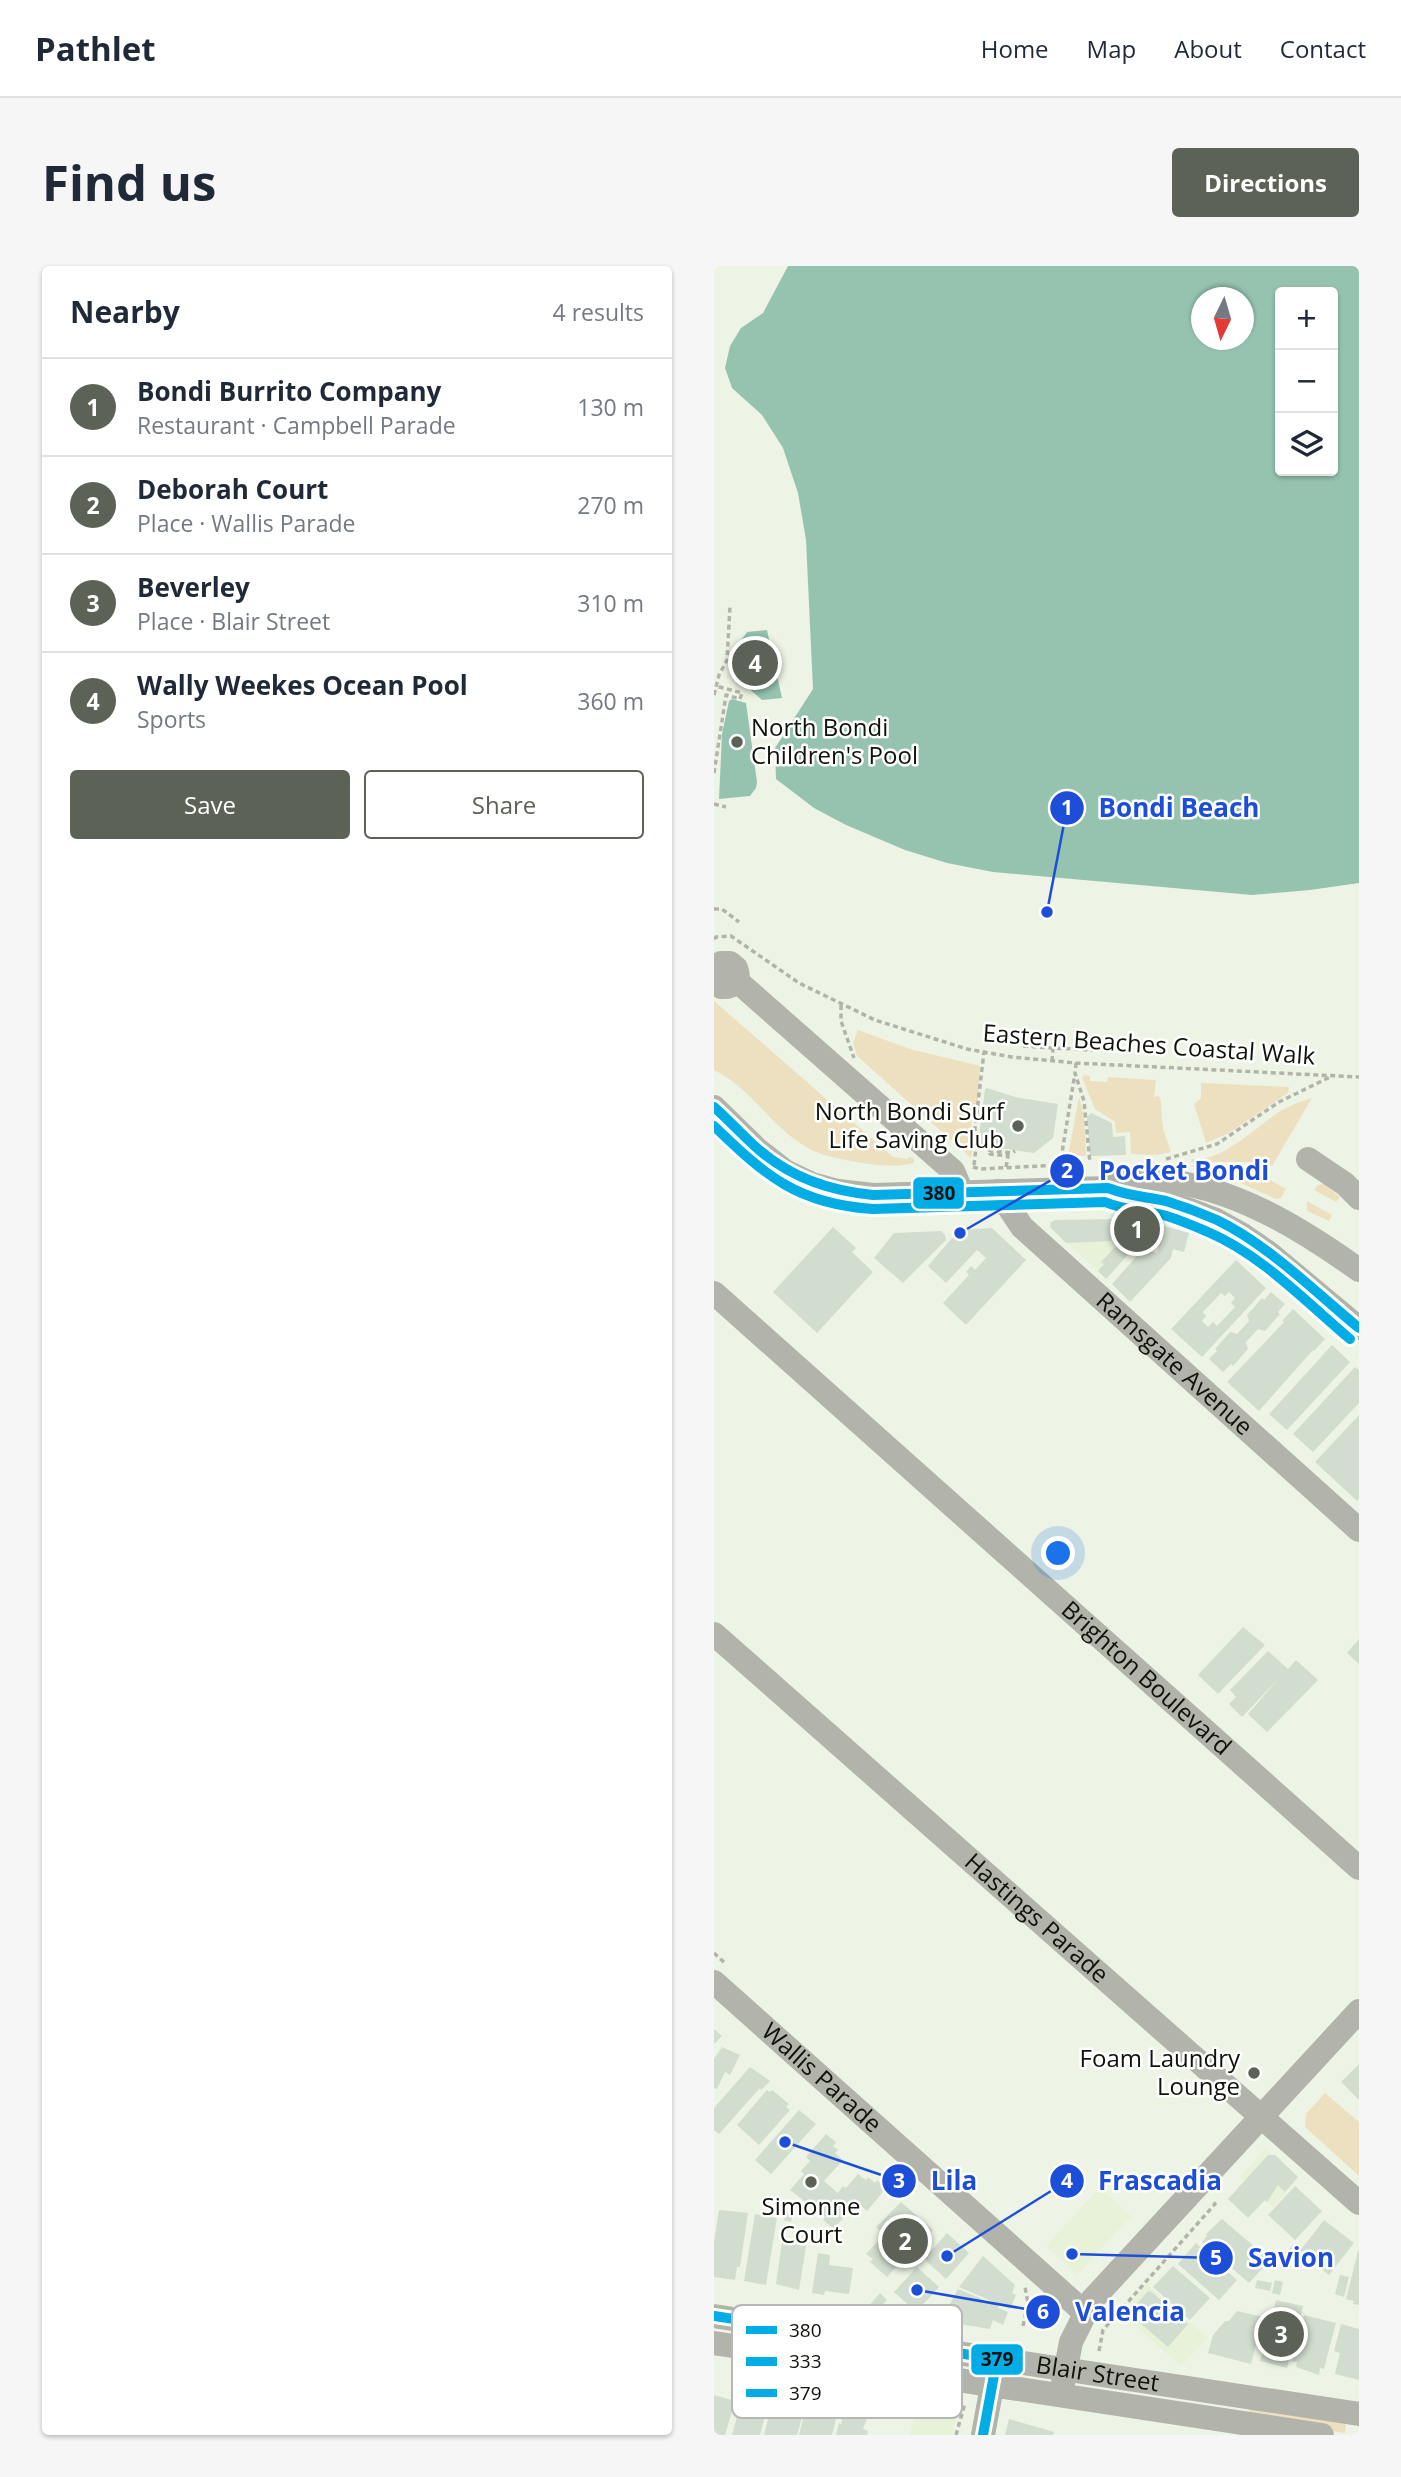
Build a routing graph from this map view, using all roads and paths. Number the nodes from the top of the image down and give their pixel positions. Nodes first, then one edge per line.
1 (730, 607) dead end
2 (716, 686) junction
3 (714, 695) edge
4 (714, 773) edge
5 (714, 804) edge
6 (726, 807) dead end
7 (714, 909) edge
8 (739, 922) dead end
9 (719, 965) edge
10 (841, 1005) junction
11 (1023, 1046) dead end
12 (1053, 1048) junction
13 (1093, 1050) dead end
14 (984, 1052) junction
15 (855, 1060) dead end
16 (1052, 1061) junction
17 (1076, 1063) junction
18 (1075, 1073) junction
19 (1332, 1076) junction
20 (1359, 1077) edge
21 (714, 1107) edge
22 (1015, 1151) dead end
23 (1308, 1159) dead end
24 (1160, 1160) dead end
25 (1090, 1163) dead end
26 (1006, 1167) junction
27 (1108, 1188) junction
28 (998, 1191) junction
29 (962, 1192) junction
30 (1359, 1198) edge
31 (1359, 1270) edge
32 (714, 1293) edge
33 (1359, 1328) edge
34 (1359, 1530) edge
35 (714, 1634) edge
36 (1359, 1868) edge
37 (714, 1982) edge
38 (1359, 2011) edge
39 (1260, 2118) junction
40 (1197, 2186) junction
41 (1359, 2203) edge
42 (1034, 2294) dead end
43 (1084, 2312) junction
44 (714, 2316) edge
45 (732, 2319) edge
46 (1023, 2326) dead end
47 (714, 2343) edge
48 (732, 2346) edge
49 (1099, 2351) dead end
50 (962, 2354) edge
51 (997, 2359) junction
52 (1065, 2369) junction
53 (962, 2380) edge
54 (993, 2385) junction
55 (1217, 2392) junction
56 (1061, 2395) junction
57 (965, 2403) dead end
58 (962, 2414) edge
59 (1359, 2414) edge
60 (961, 2418) edge
61 (1208, 2427) edge
62 (956, 2435) edge
63 (983, 2435) edge
64 (1322, 2435) edge

1 - 2 path
2 - 3 path
2 - 4 path
5 - 6 path
7 - 8 path
9 - 10 path, Eastern Beaches Coastal Walk
9 - 29 street
10 - 14 path, Eastern Beaches Coastal Walk
10 - 15 path
11 - 12 path
12 - 13 path
12 - 16 path
14 - 16 path, Eastern Beaches Coastal Walk
14 - 26 path
16 - 17 path, Eastern Beaches Coastal Walk
17 - 18 path
17 - 19 path, Eastern Beaches Coastal Walk
18 - 25 path
18 - 26 path
19 - 20 path, Eastern Beaches Coastal Walk
19 - 24 path
21 - 29 street
22 - 26 path
23 - 30 street
27 - 28 street
27 - 31 street
27 - 33 street
28 - 29 street
28 - 34 street, Ramsgate Avenue
32 - 36 street, Brighton Boulevard
35 - 39 street, Hastings Parade
37 - 43 street, Wallis Parade
38 - 39 street
39 - 40 street
39 - 41 street, Hastings Parade
40 - 43 street
40 - 49 path
42 - 46 path
43 - 52 street
44 - 45 street, Blair Street
47 - 48 street, Blair Street
50 - 51 street, Blair Street
51 - 52 street, Blair Street
51 - 54 street
52 - 55 street, Blair Street
52 - 56 street
53 - 54 street, Blair Street
54 - 56 street, Blair Street
54 - 63 street
55 - 59 street, Blair Street
55 - 61 street
56 - 61 street, Blair Street
57 - 58 path
60 - 62 path
61 - 64 street, Blair Street

